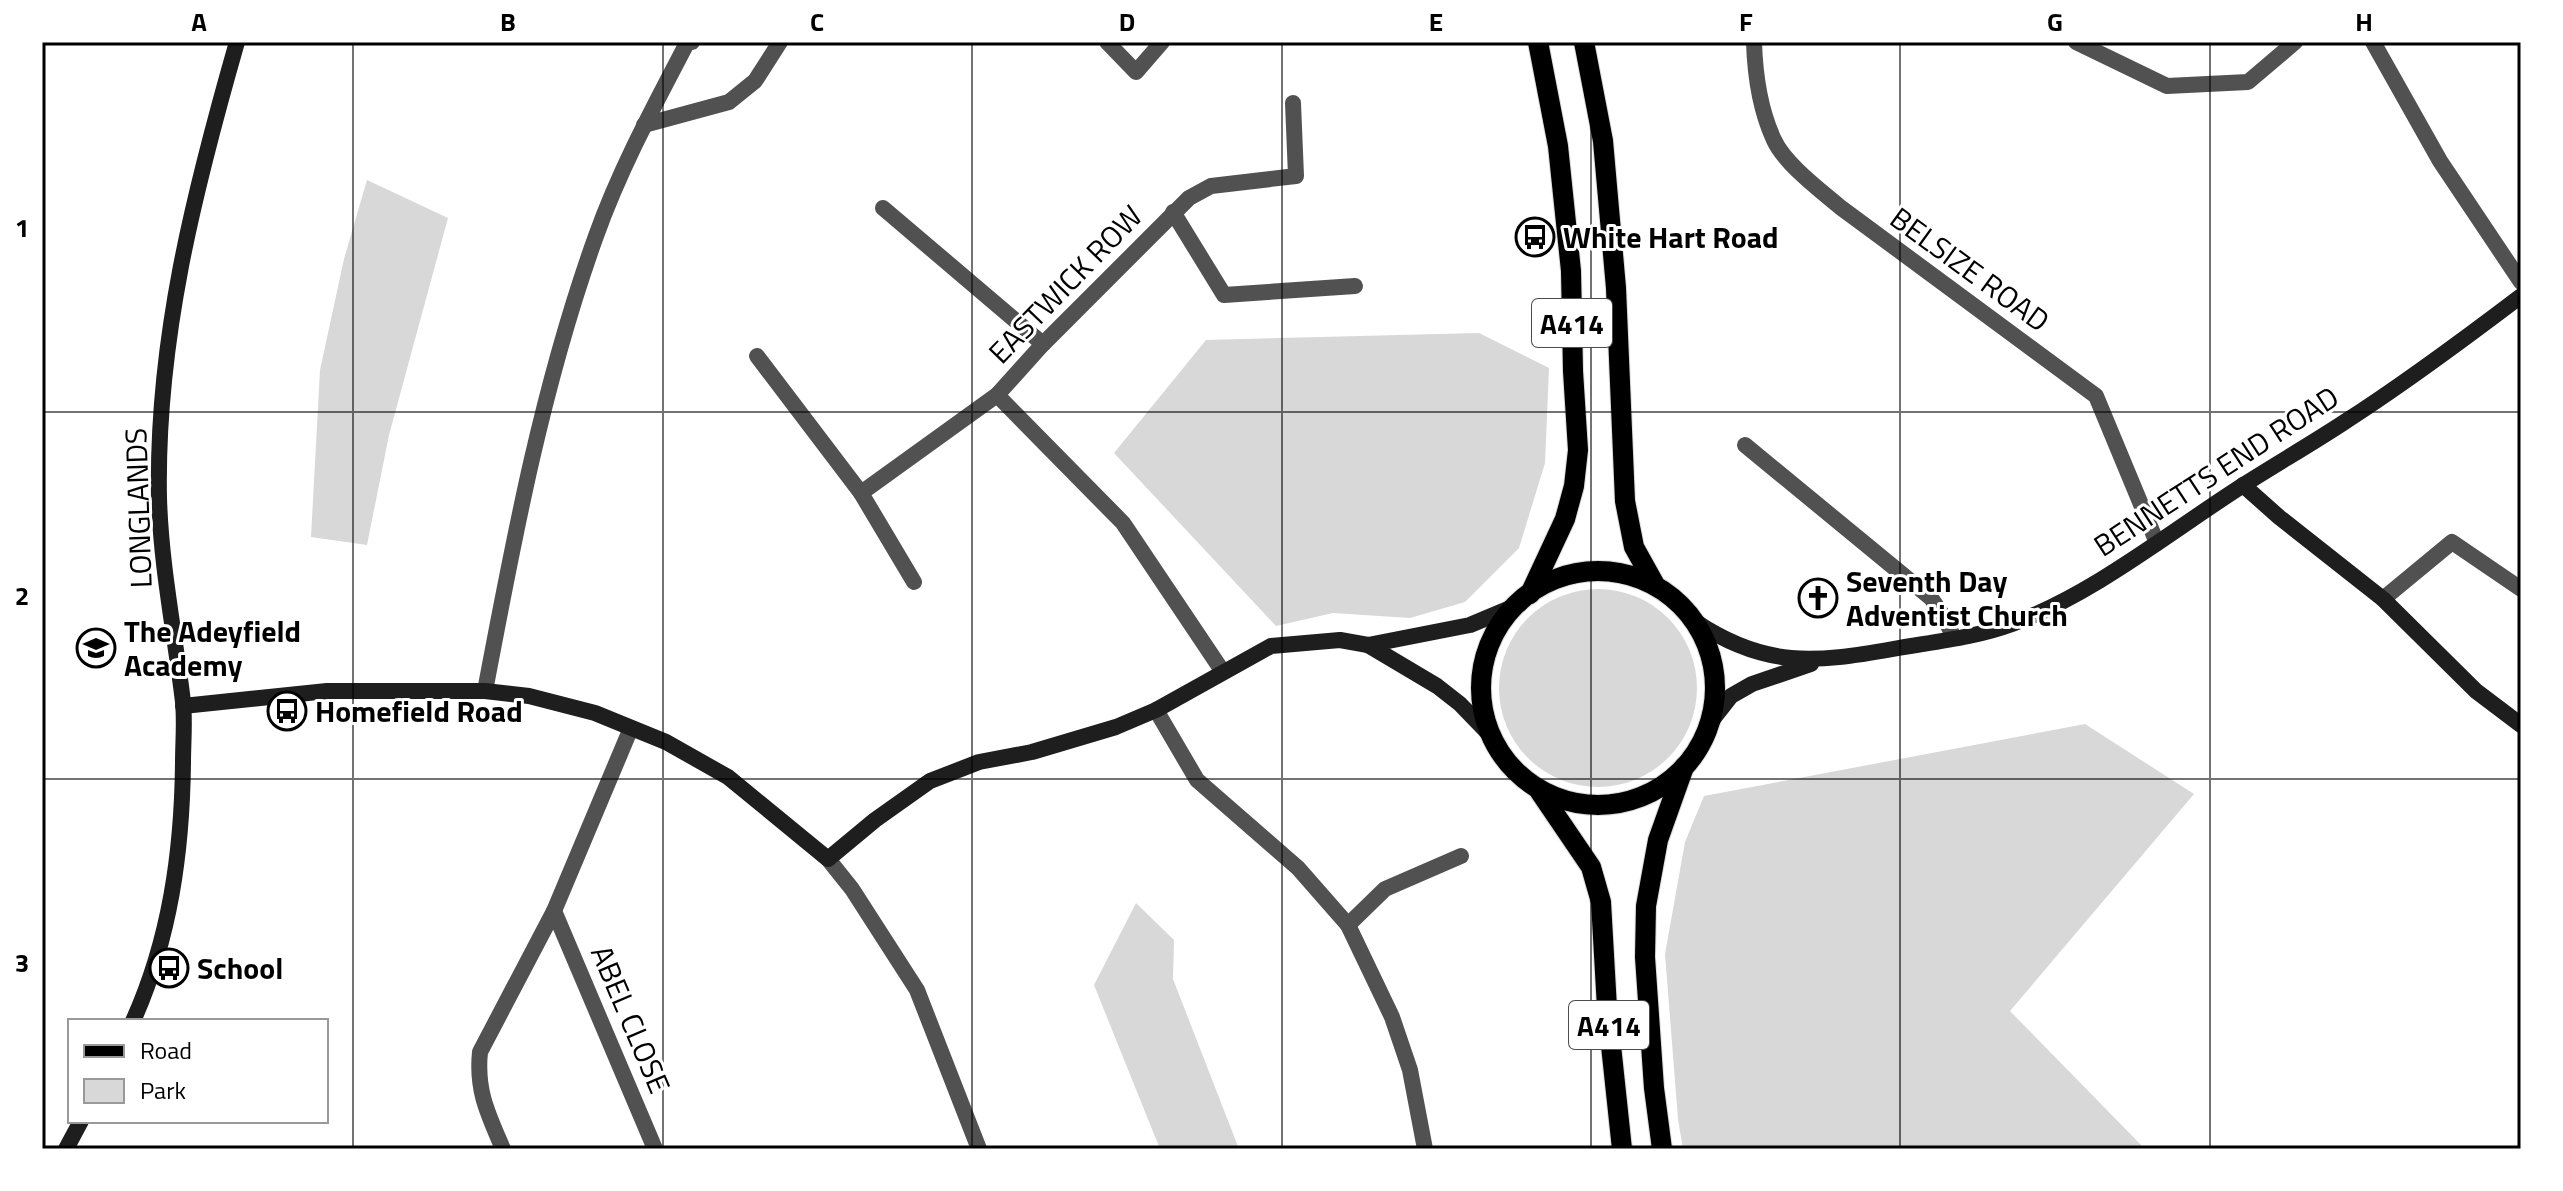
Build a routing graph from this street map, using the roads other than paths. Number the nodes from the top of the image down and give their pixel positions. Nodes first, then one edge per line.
1 (237, 42) edge
2 (688, 42) edge
3 (780, 42) edge
4 (1107, 42) edge
5 (1162, 42) edge
6 (1538, 42) edge
7 (1584, 42) edge
8 (1754, 42) edge
9 (2076, 42) edge
10 (2295, 42) edge
11 (2373, 42) edge
12 (1293, 103) dead end
13 (644, 125) junction
14 (883, 208) dead end
15 (1173, 212) junction
16 (2521, 282) edge
17 (1355, 286) dead end
18 (2521, 296) edge
19 (1043, 344) junction
20 (757, 356) dead end
21 (997, 395) junction
22 (1745, 445) dead end
23 (2243, 485) junction
24 (861, 493) junction
25 (2157, 543) junction
26 (914, 582) dead end
27 (1654, 583) junction
28 (2521, 589) edge
29 (2383, 599) junction
30 (1524, 601) junction
31 (1696, 622) junction
32 (1954, 638) junction
33 (1368, 645) junction
34 (1823, 659) junction
35 (1223, 672) junction
36 (485, 691) junction
37 (183, 706) junction
38 (1156, 710) junction
39 (1713, 719) junction
40 (2521, 725) edge
41 (631, 728) junction
42 (1488, 733) junction
43 (1684, 767) junction
44 (1540, 792) junction
45 (1461, 856) dead end
46 (828, 859) junction
47 (554, 911) junction
48 (1348, 925) junction
49 (134, 1019) edge
50 (80, 1123) edge
51 (66, 1149) edge
52 (503, 1149) edge
53 (655, 1149) edge
54 (979, 1149) edge
55 (1425, 1149) edge
56 (1622, 1149) edge
57 (1662, 1149) edge

1 - 37 street, LONGLANDS
2 - 13 street
3 - 13 street
4 - 5 street
6 - 30 main road, A414
7 - 27 main road, A414
8 - 25 street, BELSIZE ROAD
9 - 10 street
11 - 16 street
12 - 15 street, EASTWICK ROW
13 - 36 street
14 - 19 street
15 - 17 street, EASTWICK ROW
15 - 19 street, EASTWICK ROW
18 - 23 street, BENNETTS END ROAD
19 - 21 street, EASTWICK ROW
20 - 24 street
21 - 24 street, EASTWICK ROW
21 - 35 street, EASTWICK ROW
22 - 32 street
23 - 25 street, BENNETTS END ROAD
23 - 29 street
24 - 26 street
25 - 32 street, BENNETTS END ROAD
27 - 30 main road
27 - 31 main road
28 - 29 street
29 - 40 street
30 - 33 street
30 - 42 main road
31 - 34 street, BENNETTS END ROAD
31 - 39 main road
32 - 34 street, BENNETTS END ROAD
33 - 35 street
33 - 42 street
34 - 39 street, BENNETTS END ROAD
35 - 38 street
36 - 37 street
36 - 41 street
37 - 49 street, LONGLANDS
38 - 46 street
38 - 48 street
39 - 43 main road
41 - 46 street
41 - 47 street
42 - 44 main road
43 - 44 main road
43 - 57 main road, A414
44 - 56 main road, A414
45 - 48 street
46 - 54 street
47 - 52 street
47 - 53 street, ABEL CLOSE
48 - 55 street
50 - 51 street

